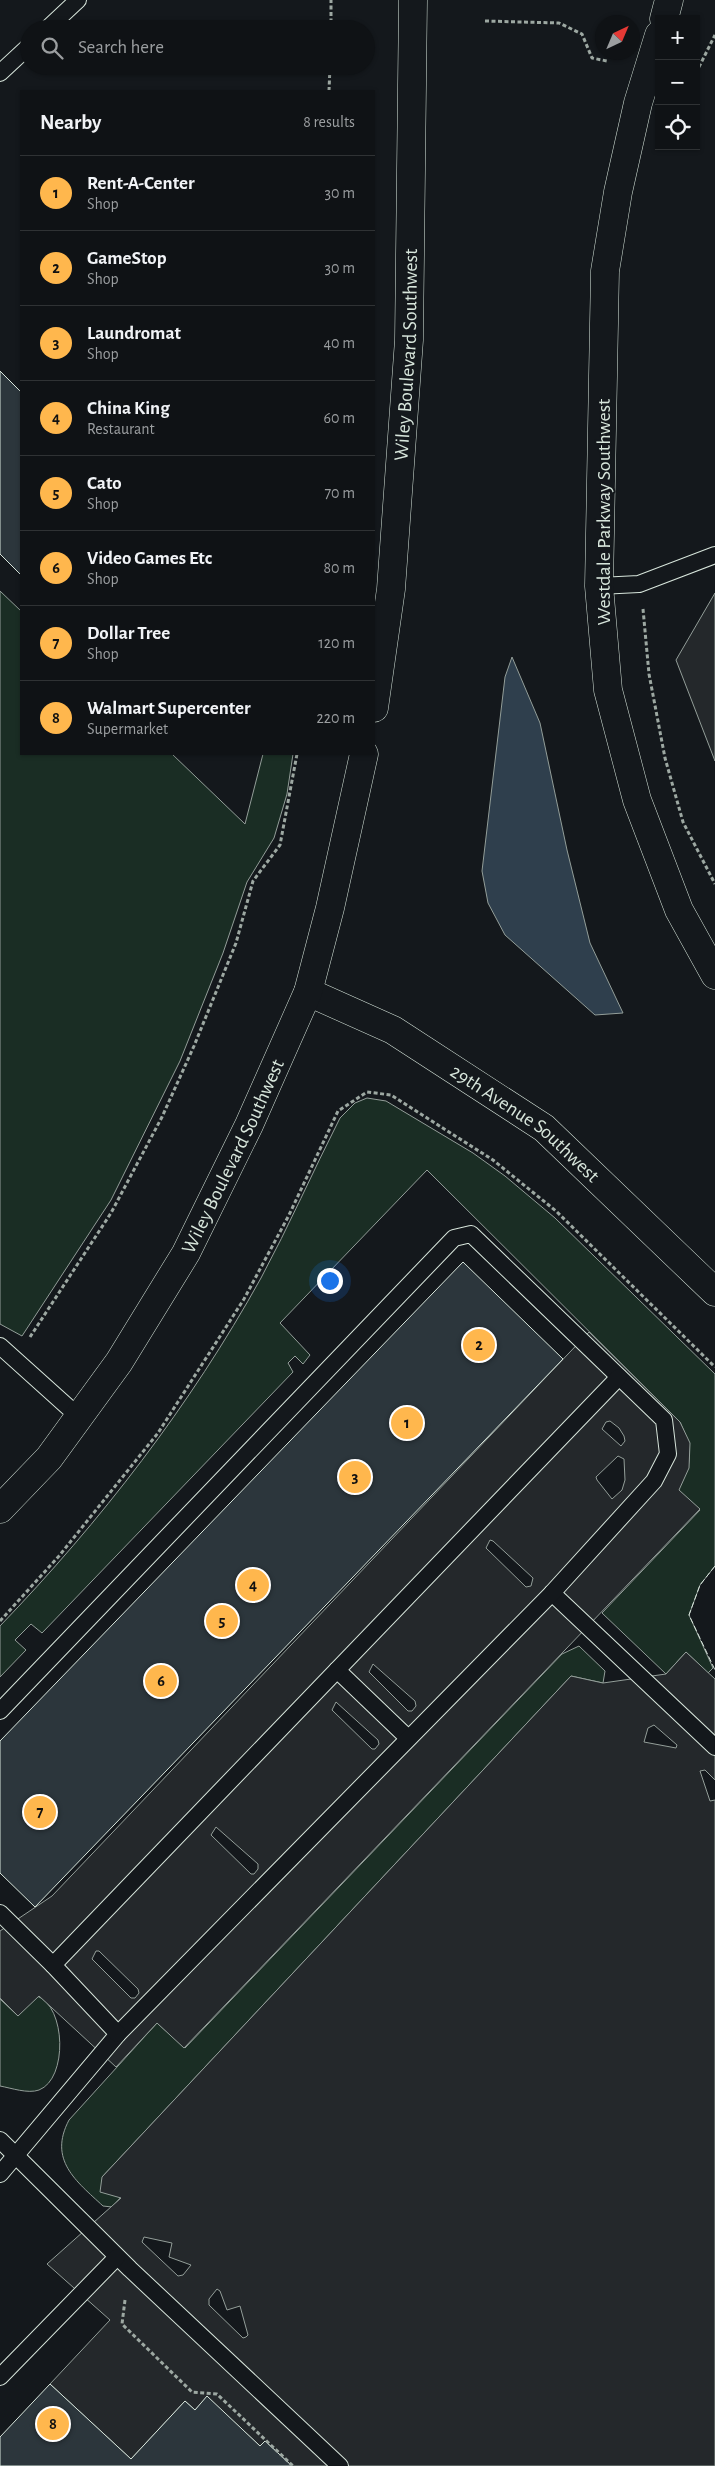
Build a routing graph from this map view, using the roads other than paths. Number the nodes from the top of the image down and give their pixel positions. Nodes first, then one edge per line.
1 (78, 0) edge
2 (413, 0) edge
3 (669, 0) edge
4 (665, 15) edge
5 (57, 20) edge
6 (655, 48) edge
7 (20, 54) edge
8 (0, 73) edge
9 (715, 555) edge
10 (599, 586) junction
11 (375, 701) edge
12 (364, 755) edge
13 (715, 975) edge
14 (308, 992) junction
15 (715, 1292) edge
16 (0, 1346) edge
17 (620, 1377) junction
18 (79, 1416) junction
19 (0, 1510) edge
20 (552, 1593) junction
21 (337, 1670) junction
22 (0, 1711) edge
23 (408, 1738) junction
24 (715, 1747) edge
25 (0, 1913) edge
26 (53, 1965) junction
27 (118, 2034) junction
28 (0, 2140) edge
29 (17, 2156) junction
30 (0, 2174) edge
31 (117, 2257) junction
32 (0, 2377) edge
33 (340, 2466) edge

1 - 5 lane
2 - 11 street, Wiley Boulevard Southwest
3 - 4 street
6 - 10 street, Westdale Parkway Southwest
7 - 8 lane
9 - 10 lane
10 - 13 street, Westdale Parkway Southwest
12 - 14 street, Wiley Boulevard Southwest
14 - 15 street, 29th Avenue Southwest
14 - 18 street, Wiley Boulevard Southwest
16 - 18 lane
17 - 20 lane
17 - 21 lane
17 - 22 lane
18 - 19 street, Wiley Boulevard Southwest
20 - 23 lane
20 - 24 lane
21 - 23 lane
21 - 26 lane
23 - 27 lane
25 - 26 lane
26 - 27 lane
27 - 29 lane
28 - 29 lane
29 - 30 lane
29 - 31 lane
31 - 32 lane
31 - 33 lane

